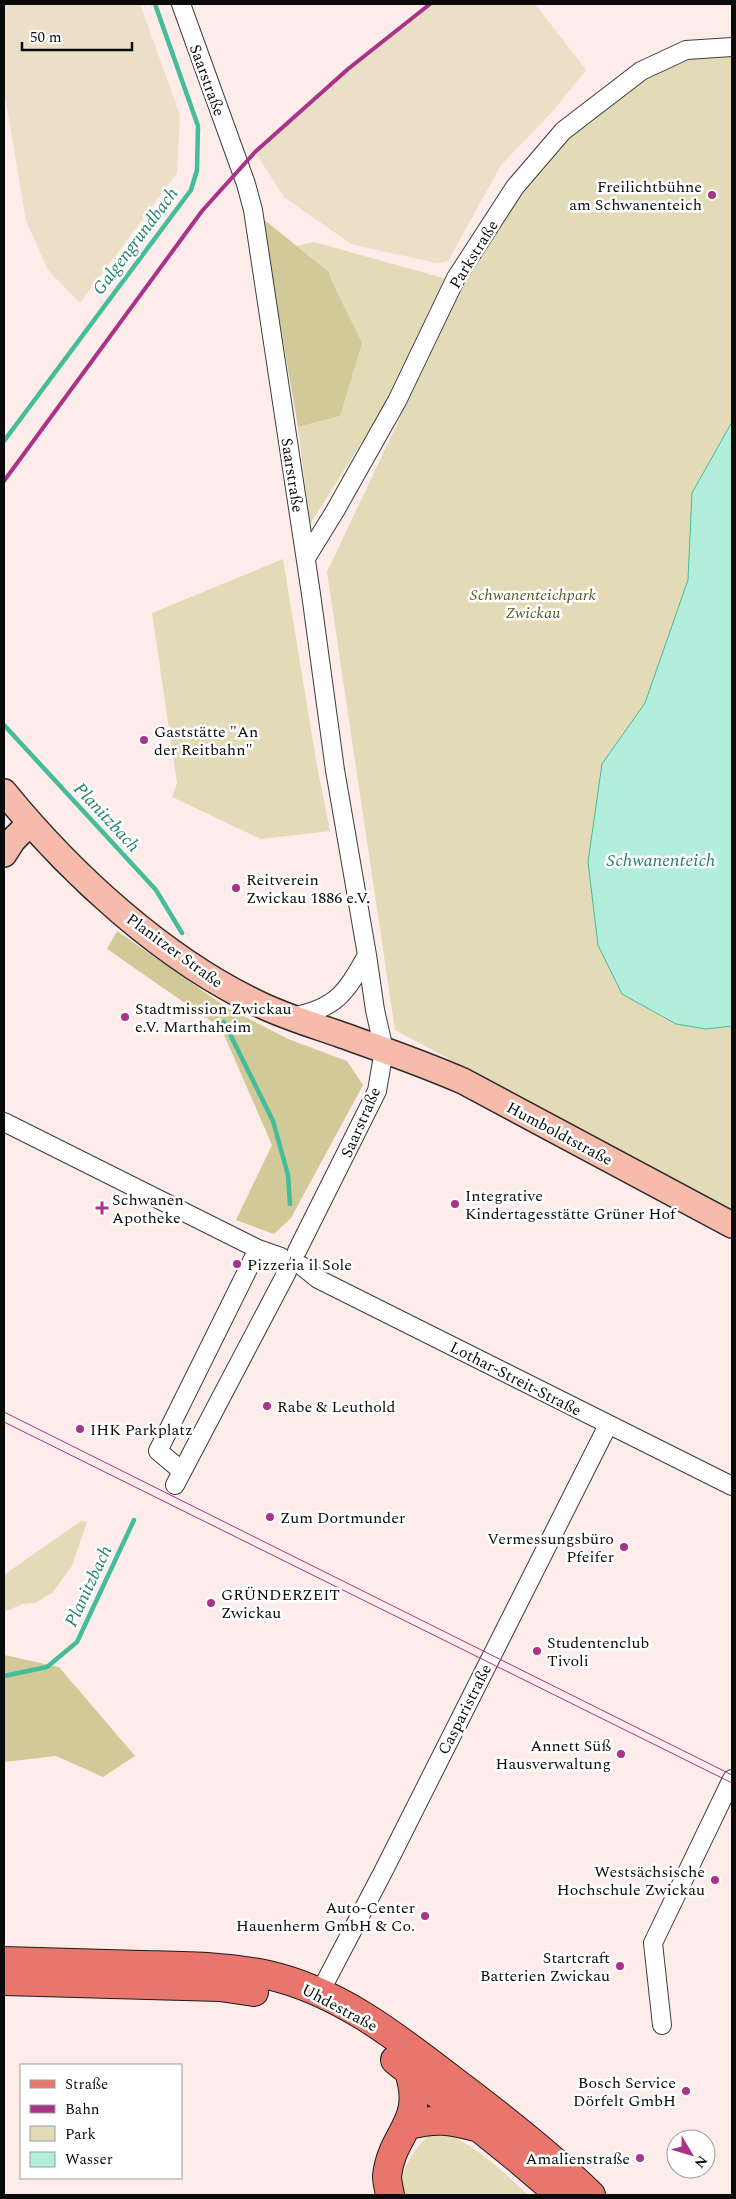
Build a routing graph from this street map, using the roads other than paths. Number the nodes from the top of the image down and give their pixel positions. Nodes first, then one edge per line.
1 (181, 4) edge
2 (732, 47) edge
3 (306, 558) junction
4 (4, 792) edge
5 (30, 822) junction
6 (4, 854) edge
7 (368, 955) junction
8 (290, 1017) junction
9 (384, 1050) junction
10 (4, 1122) edge
11 (732, 1225) edge
12 (258, 1249) junction
13 (292, 1261) junction
14 (608, 1425) junction
15 (732, 1486) edge
16 (732, 1779) edge
17 (4, 1961) edge
18 (4, 1981) edge
19 (320, 1992) junction
20 (662, 2025) dead end
21 (408, 2069) junction
22 (409, 2125) junction
23 (480, 2128) junction
24 (390, 2195) edge
25 (560, 2195) edge
26 (591, 2195) edge

1 - 3 street, Saarstraße
2 - 3 street, Parkstraße
3 - 7 street, Saarstraße
4 - 5 main road, Planitzer Straße
5 - 6 main road
5 - 8 main road, Planitzer Straße
7 - 8 street
7 - 9 street, Saarstraße
8 - 9 main road, Planitzer Straße
9 - 11 main road, Humboldtstraße
9 - 13 street, Saarstraße
10 - 12 street, Lothar-Streit-Straße
12 - 13 street, Lothar-Streit-Straße
12 - 13 street, Saarstraße
13 - 14 street, Lothar-Streit-Straße
14 - 15 street, Lothar-Streit-Straße
14 - 19 street, Casparistraße
16 - 20 street
17 - 19 main road, Uhdestraße
18 - 21 main road, Uhdestraße
19 - 26 main road, Uhdestraße
21 - 22 main road
21 - 23 main road, Uhdestraße
22 - 23 main road
22 - 24 main road
23 - 25 main road, Uhdestraße

